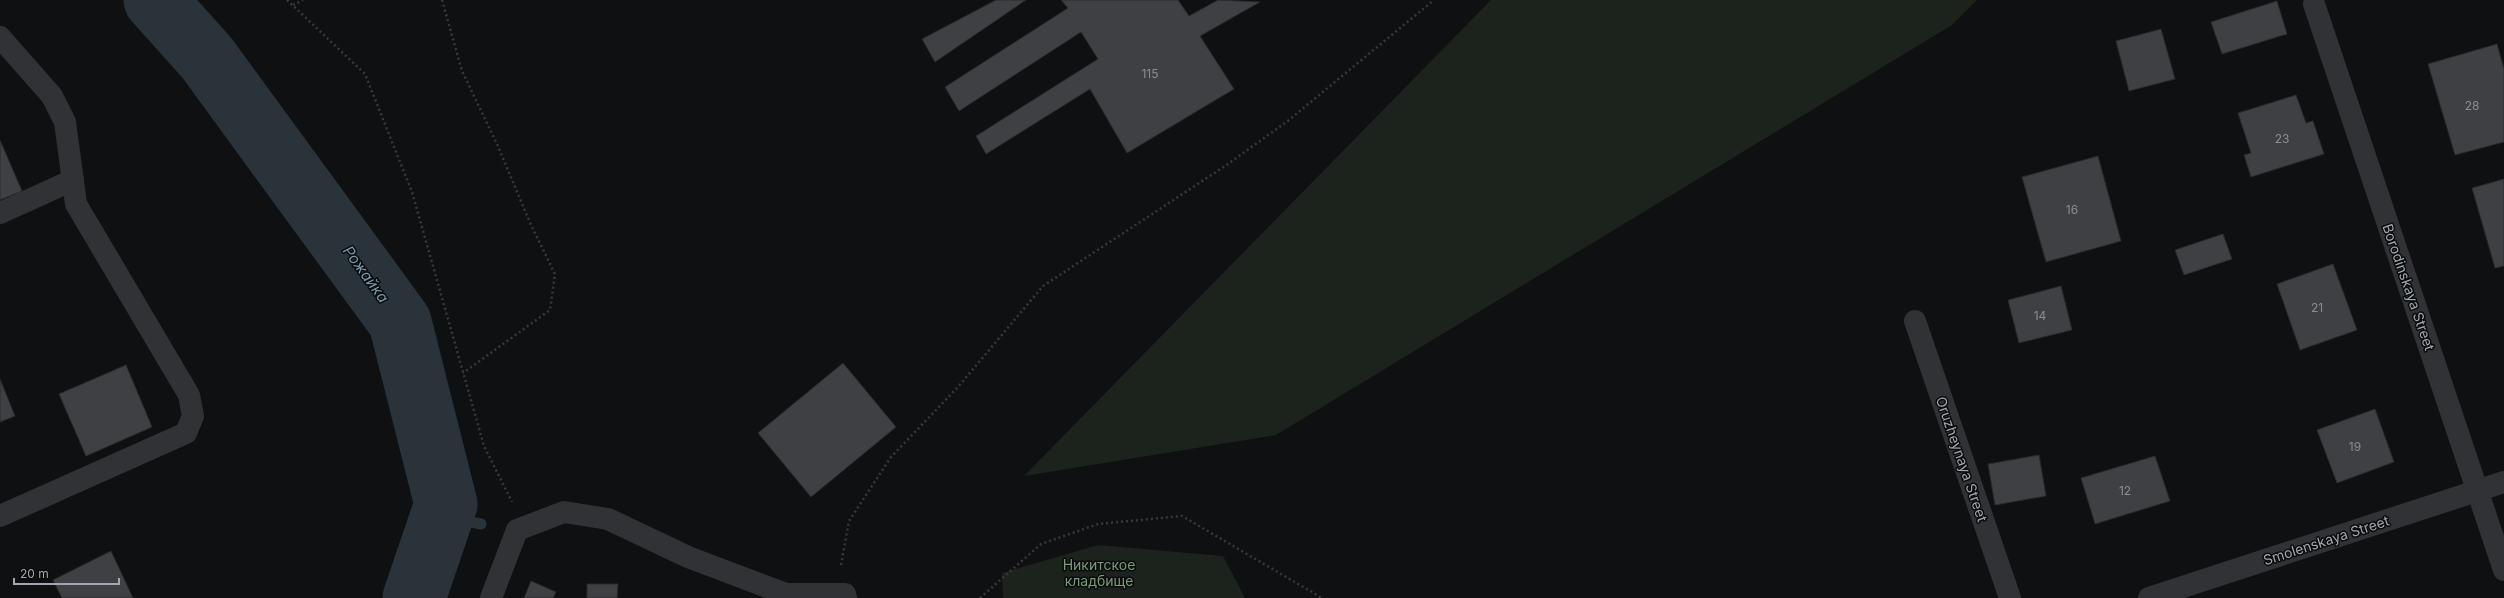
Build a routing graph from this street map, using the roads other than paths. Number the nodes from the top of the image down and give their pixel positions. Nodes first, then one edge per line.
1 (2314, 4) dead end
2 (0, 37) edge
3 (73, 180) junction
4 (0, 213) edge
5 (1915, 321) dead end
6 (2504, 482) edge
7 (2477, 491) junction
8 (0, 516) edge
9 (2504, 570) edge
10 (845, 596) edge
11 (491, 598) edge
12 (2010, 598) edge
13 (2149, 598) edge

1 - 7 street, Borodinskaya Street
2 - 3 street
3 - 4 street
3 - 8 street
5 - 12 street, Oruzheynaya Street
6 - 7 street, Smolenskaya Street
7 - 9 street, Borodinskaya Street
7 - 13 street, Smolenskaya Street
10 - 11 street

